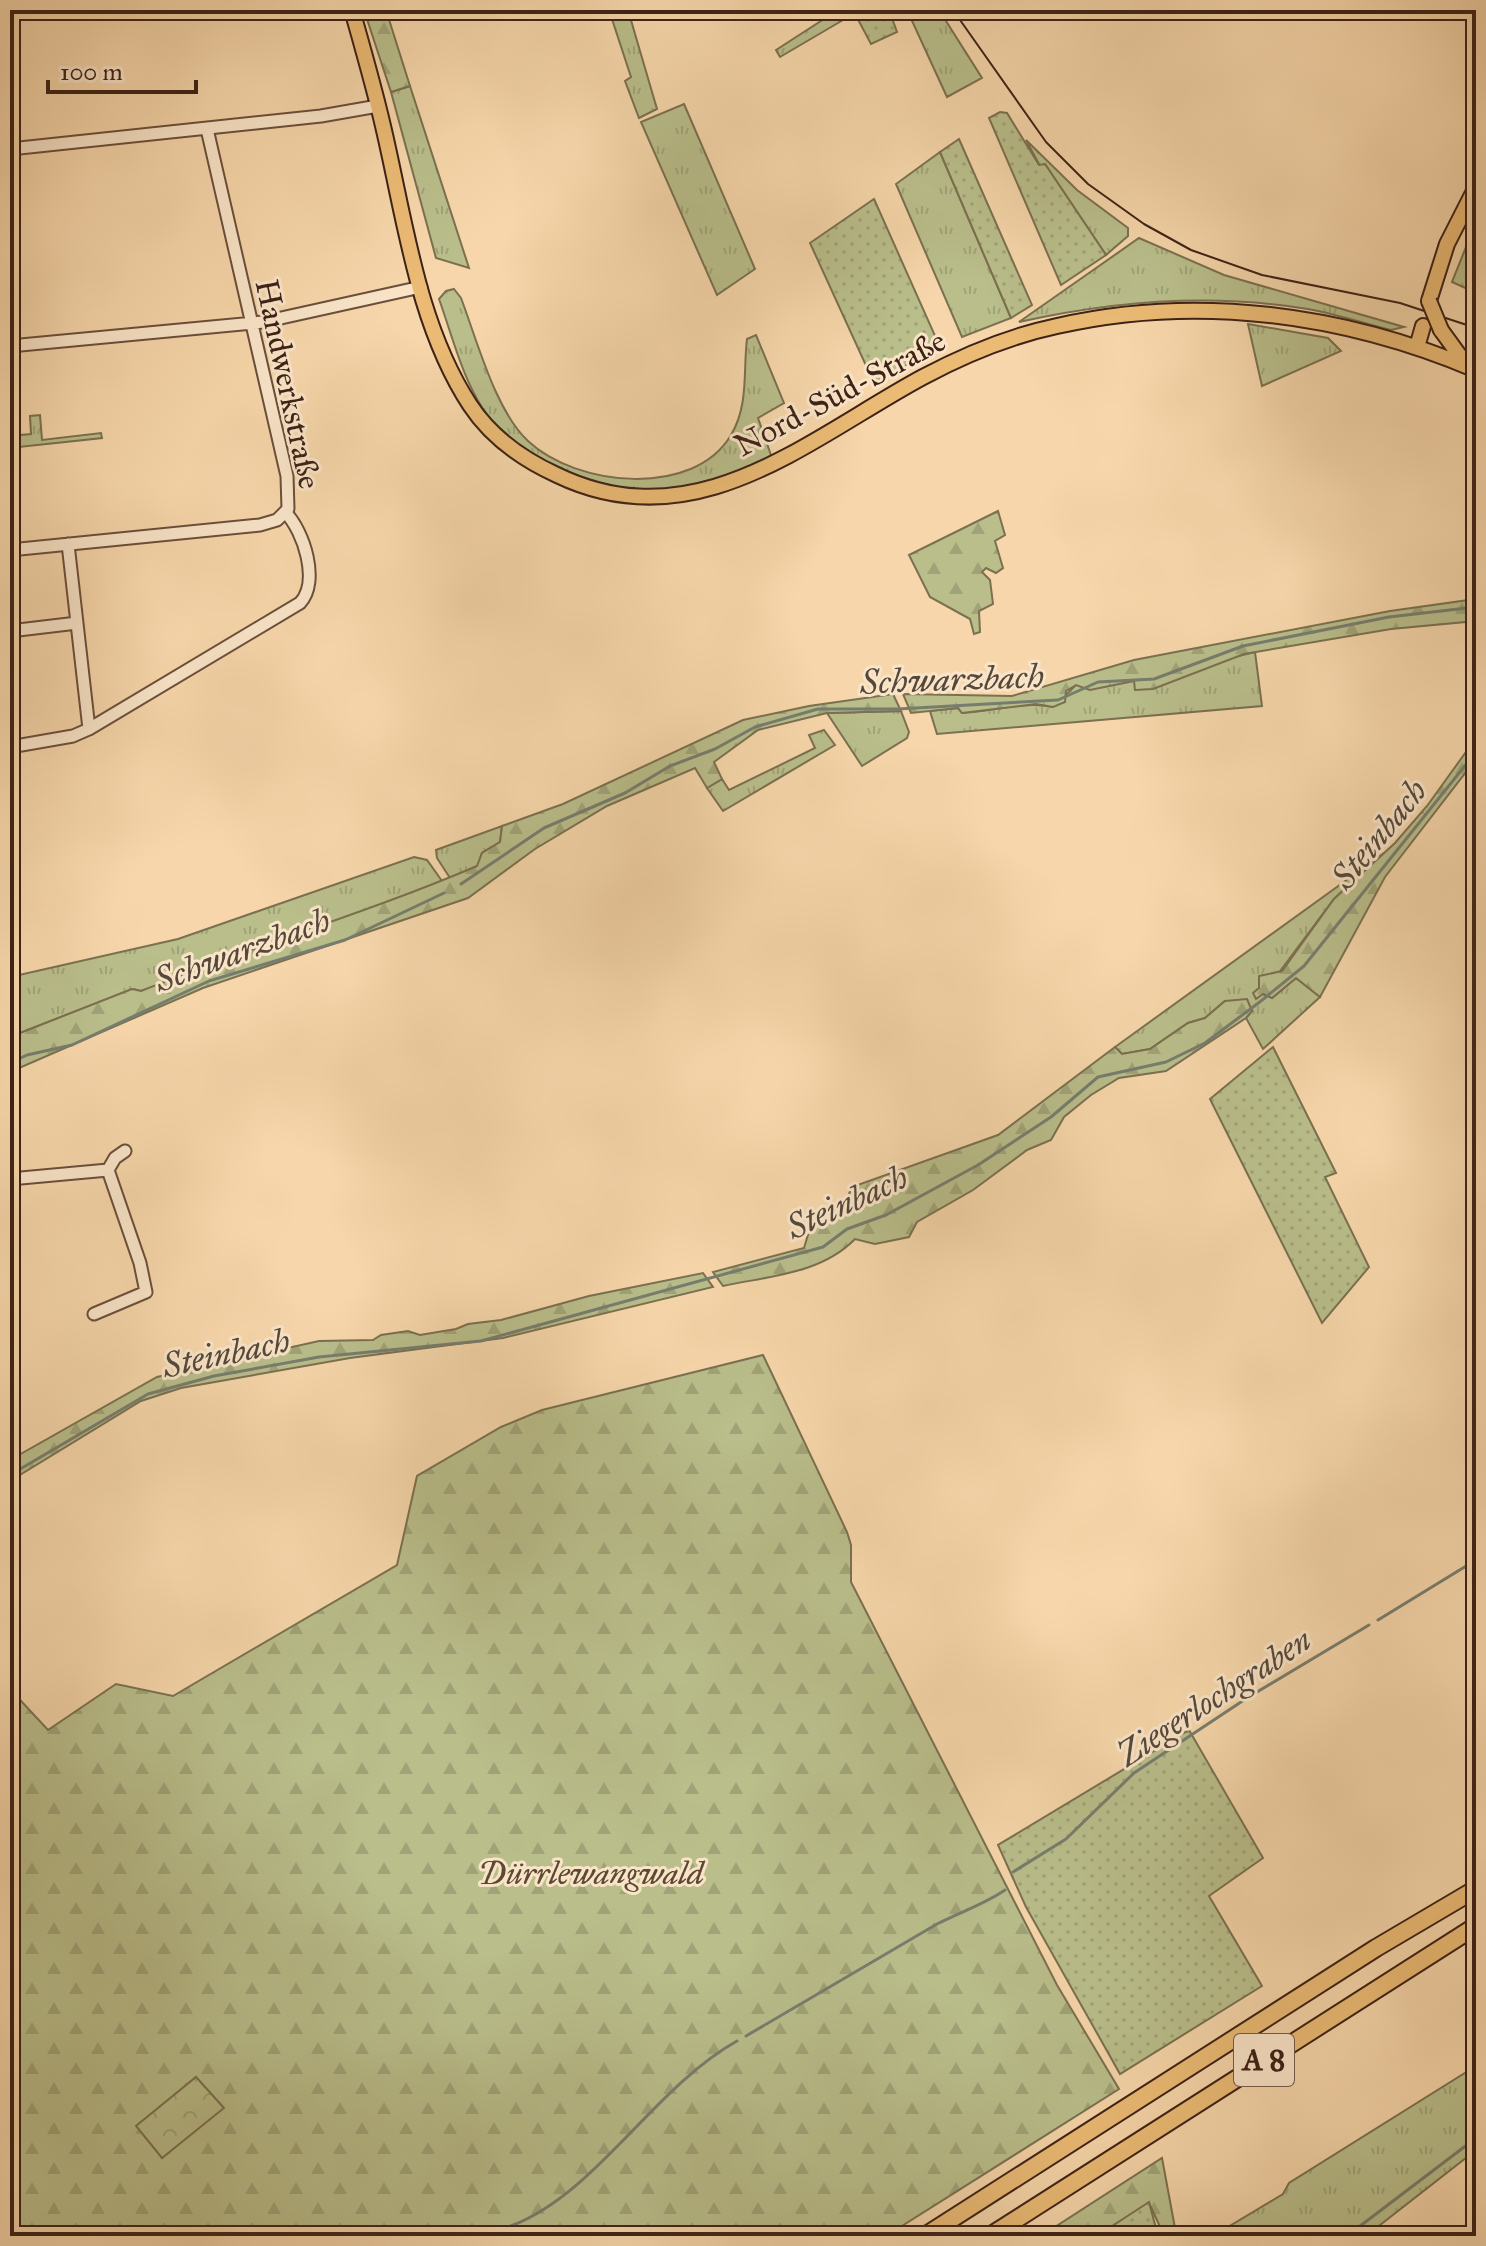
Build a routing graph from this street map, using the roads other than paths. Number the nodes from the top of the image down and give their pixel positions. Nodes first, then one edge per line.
1 (352, 10) edge
2 (378, 106) junction
3 (207, 129) junction
4 (10, 149) edge
5 (1476, 187) edge
6 (421, 287) junction
7 (1430, 298) junction
8 (249, 323) junction
9 (1366, 333) junction
10 (10, 346) edge
11 (1417, 347) junction
12 (1472, 368) edge
13 (285, 512) junction
14 (68, 544) junction
15 (10, 550) edge
16 (77, 623) junction
17 (10, 631) edge
18 (89, 729) junction
19 (10, 747) edge
20 (125, 1151) dead end
21 (108, 1170) junction
22 (10, 1179) edge
23 (94, 1314) dead end
24 (1476, 1889) edge
25 (1476, 1926) edge
26 (925, 2236) edge
27 (990, 2236) edge

1 - 2 main road, Nord-Süd-Straße
2 - 3 street
2 - 6 main road, Nord-Süd-Straße
3 - 4 street
3 - 8 street, Handwerkstraße
5 - 7 main road
6 - 8 street
6 - 9 main road, Nord-Süd-Straße
7 - 11 main road
7 - 12 main road, bridge
8 - 10 street
8 - 13 street, Handwerkstraße
9 - 11 main road, Nord-Süd-Straße
9 - 12 main road
11 - 12 main road, Nord-Süd-Straße
13 - 14 street
13 - 18 street, Handwerkstraße
14 - 15 street
14 - 16 street
16 - 17 street
16 - 18 street
18 - 19 street, Handwerkstraße
20 - 21 street
21 - 22 street
21 - 23 street
24 - 26 highway, A 8
25 - 27 highway, A 8

